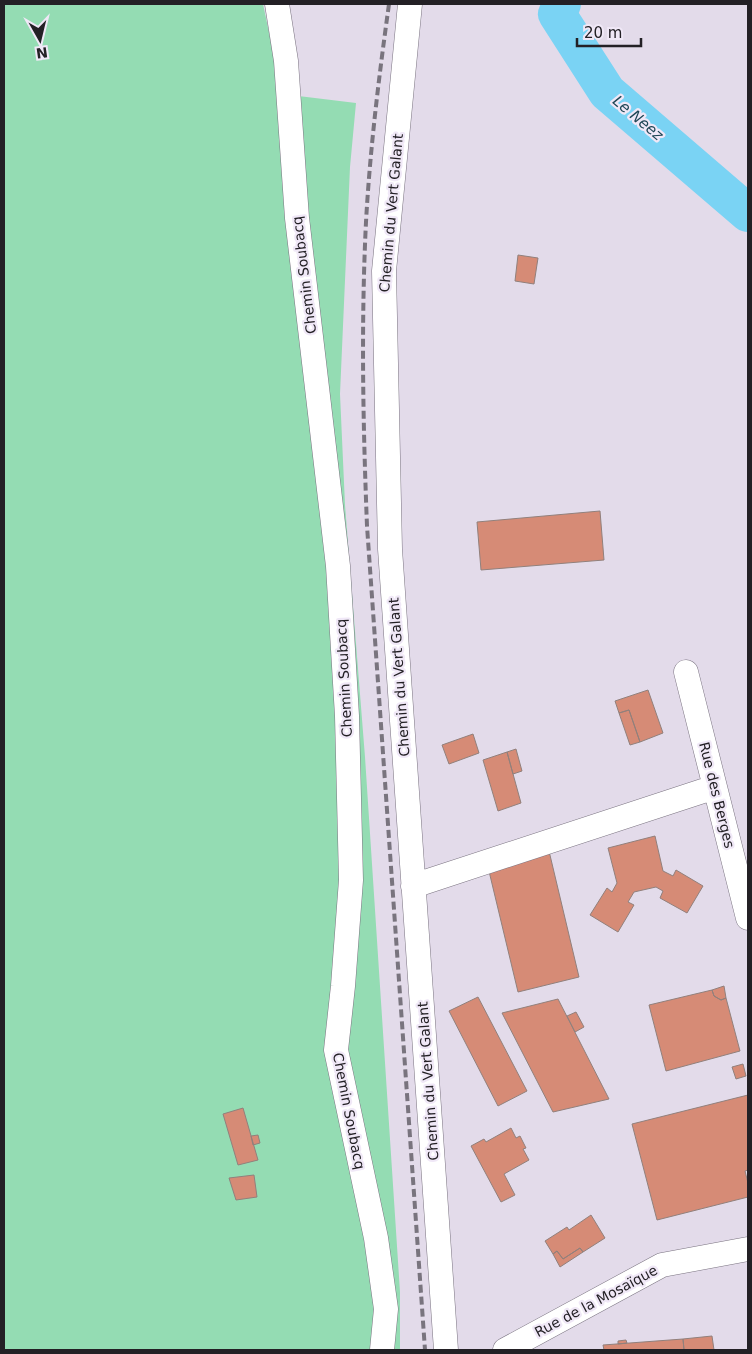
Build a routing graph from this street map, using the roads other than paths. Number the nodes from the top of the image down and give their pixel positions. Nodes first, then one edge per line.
1 (277, 4) edge
2 (410, 4) edge
3 (686, 672) dead end
4 (715, 787) junction
5 (413, 886) junction
6 (748, 918) edge
7 (748, 1249) edge
8 (382, 1350) edge
9 (446, 1350) edge
10 (505, 1350) edge

1 - 8 street, Chemin Soubacq
2 - 5 street, Chemin du Vert Galant
3 - 4 street, Rue des Berges
4 - 5 street
4 - 6 street, Rue des Berges
5 - 9 street, Chemin du Vert Galant
7 - 10 street, Rue de la Mosaïque

